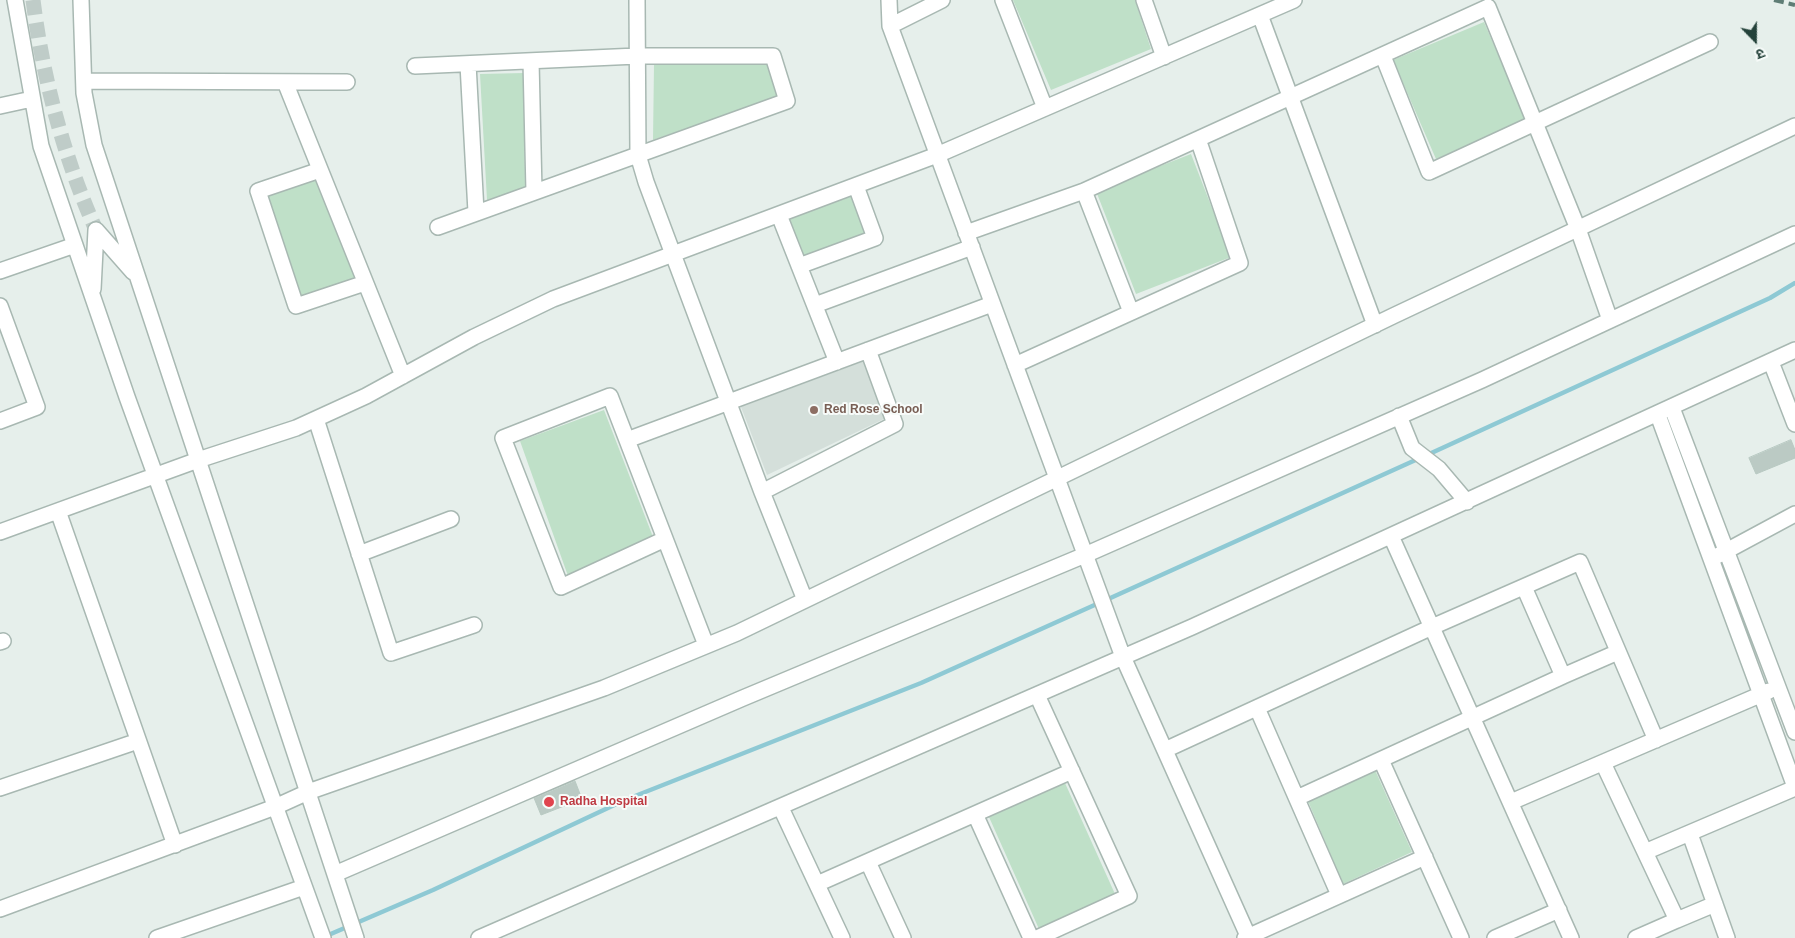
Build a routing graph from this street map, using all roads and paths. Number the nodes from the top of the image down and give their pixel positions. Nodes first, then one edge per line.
1 (15, 0) edge
2 (81, 0) edge
3 (637, 0) edge
4 (890, 0) edge
5 (942, 0) edge
6 (1002, 0) edge
7 (1144, 0) edge
8 (1294, 0) edge
9 (1260, 15) junction
10 (890, 26) junction
11 (1710, 42) dead end
12 (637, 56) junction
13 (1382, 56) junction
14 (1164, 57) junction
15 (531, 61) junction
16 (468, 64) junction
17 (415, 66) dead end
18 (84, 81) junction
19 (285, 82) junction
20 (347, 82) dead end
21 (1291, 97) junction
22 (32, 99) junction
23 (0, 106) edge
24 (1045, 108) junction
25 (1535, 122) junction
26 (1795, 126) edge
27 (1198, 139) junction
28 (638, 155) junction
29 (938, 155) junction
30 (320, 170) junction
31 (856, 186) junction
32 (1084, 191) junction
33 (534, 192) junction
34 (476, 212) junction
35 (779, 214) junction
36 (438, 226) dead end
37 (1578, 228) junction
38 (966, 233) junction
39 (1795, 234) edge
40 (75, 245) junction
41 (972, 248) junction
42 (672, 255) junction
43 (799, 266) junction
44 (0, 271) edge
45 (138, 279) junction
46 (366, 283) junction
47 (93, 298) junction
48 (992, 304) junction
49 (815, 305) junction
50 (0, 306) edge
51 (1131, 312) junction
52 (1610, 320) junction
53 (1375, 325) junction
54 (868, 350) junction
55 (1795, 350) edge
56 (837, 362) junction
57 (1771, 362) junction
58 (1015, 365) junction
59 (403, 376) junction
60 (728, 402) junction
61 (1665, 411) junction
62 (1399, 416) junction
63 (316, 419) junction
64 (0, 421) edge
65 (1795, 424) edge
66 (627, 440) junction
67 (198, 460) junction
68 (155, 476) junction
69 (1057, 478) junction
70 (762, 492) junction
71 (1467, 502) junction
72 (58, 511) junction
73 (1795, 514) edge
74 (451, 519) dead end
75 (0, 532) edge
76 (1392, 536) junction
77 (665, 539) junction
78 (360, 554) junction
79 (1086, 555) junction
80 (1718, 555) junction
81 (1524, 587) junction
82 (805, 600) junction
83 (474, 625) dead end
84 (1432, 627) junction
85 (706, 645) junction
86 (1618, 652) junction
87 (1123, 657) junction
88 (1563, 676) junction
89 (1778, 688) junction
90 (1037, 695) junction
91 (1761, 695) junction
92 (1257, 708) junction
93 (1473, 718) junction
94 (1795, 732) edge
95 (1656, 740) junction
96 (138, 741) junction
97 (1165, 750) junction
98 (1381, 760) junction
99 (1603, 763) junction
100 (1072, 771) junction
101 (0, 788) edge
102 (1795, 788) edge
103 (308, 792) junction
104 (1296, 798) junction
105 (1511, 802) junction
106 (275, 807) junction
107 (781, 808) junction
108 (975, 814) junction
109 (1690, 834) junction
110 (175, 844) junction
111 (1644, 852) junction
112 (1425, 857) junction
113 (868, 862) junction
114 (335, 874) junction
115 (817, 884) junction
116 (304, 886) junction
117 (1339, 895) junction
118 (1715, 904) junction
119 (0, 909) edge
120 (1559, 910) junction
121 (1677, 920) junction
122 (1247, 937) edge
123 (157, 938) edge
124 (323, 938) edge
125 (356, 938) edge
126 (479, 938) edge
127 (842, 938) edge
128 (903, 938) edge
129 (1031, 938) edge
130 (1038, 938) edge
131 (1461, 938) edge
132 (1495, 938) edge
133 (1571, 938) edge
134 (1636, 938) edge
135 (1727, 938) edge

1 - 22 street
2 - 18 street
3 - 12 street
4 - 10 street
5 - 10 street
6 - 24 street
7 - 14 street
8 - 9 street
9 - 14 street
9 - 21 street
10 - 29 street
11 - 25 street
12 - 15 street
12 - 28 street
12 - 28 street
13 - 21 street
13 - 25 street
13 - 25 street
14 - 24 street
15 - 16 street
15 - 33 street
16 - 17 street
16 - 34 street
18 - 19 street
18 - 45 street
19 - 20 street
19 - 30 street
21 - 27 street
21 - 53 street
22 - 23 street
22 - 40 street
24 - 29 street
25 - 37 street
26 - 37 street
27 - 32 street
27 - 51 street
28 - 33 street
28 - 42 street
29 - 31 street
29 - 38 street
30 - 46 street
30 - 46 street
31 - 35 street
31 - 43 street
32 - 38 street
32 - 51 street
33 - 34 street
34 - 36 street
35 - 42 street
35 - 43 street
37 - 52 street
37 - 53 street
38 - 41 street
39 - 52 street
40 - 44 street
40 - 47 street
41 - 48 street
41 - 49 street
42 - 59 street
42 - 60 street
43 - 49 street
45 - 47 street
45 - 67 street
46 - 59 street
47 - 68 street
48 - 54 street
48 - 58 street
49 - 56 street
50 - 64 street
51 - 58 street
52 - 62 street
53 - 69 street
54 - 56 street
54 - 70 street
55 - 57 street
56 - 60 street
57 - 61 street
57 - 65 street
58 - 69 street
59 - 63 street
60 - 66 street
60 - 70 street
61 - 71 street
61 - 80 street
62 - 71 street
62 - 79 street
63 - 67 street
63 - 78 street
66 - 77 street
66 - 77 street
67 - 68 street
67 - 103 street
68 - 72 street
68 - 106 street
69 - 79 street
69 - 82 street
70 - 82 street
71 - 76 street
72 - 75 street
72 - 96 street
73 - 80 street
74 - 78 street
76 - 84 street
76 - 87 street
77 - 85 street
78 - 83 street
79 - 87 street
79 - 114 street
80 - 89 street
80 - 91 street
81 - 84 street
81 - 86 street
81 - 88 street
82 - 85 street
84 - 92 street
84 - 93 street
85 - 103 street
86 - 88 street
86 - 95 street
87 - 90 street
87 - 97 street
88 - 93 street
89 - 91 street
89 - 94 street
90 - 100 street
90 - 107 street
91 - 95 street
91 - 102 street
92 - 97 street
92 - 104 street
93 - 98 street
93 - 105 street
95 - 99 street
96 - 101 street
96 - 110 street
97 - 122 street
98 - 104 street
98 - 112 street
99 - 105 street
99 - 111 street
100 - 108 street
100 - 130 street
102 - 109 street
103 - 106 street
103 - 114 street
104 - 117 street
105 - 120 street
106 - 110 street
106 - 116 street
107 - 115 street
107 - 126 street
108 - 113 street
108 - 129 street
109 - 111 street
109 - 118 street
110 - 119 street
111 - 121 street
112 - 117 street
112 - 131 street
113 - 115 street
113 - 128 street
114 - 125 street
115 - 127 street
116 - 123 street
116 - 124 street
117 - 122 street
118 - 121 street
118 - 135 street
120 - 132 street
120 - 133 street
121 - 134 street

